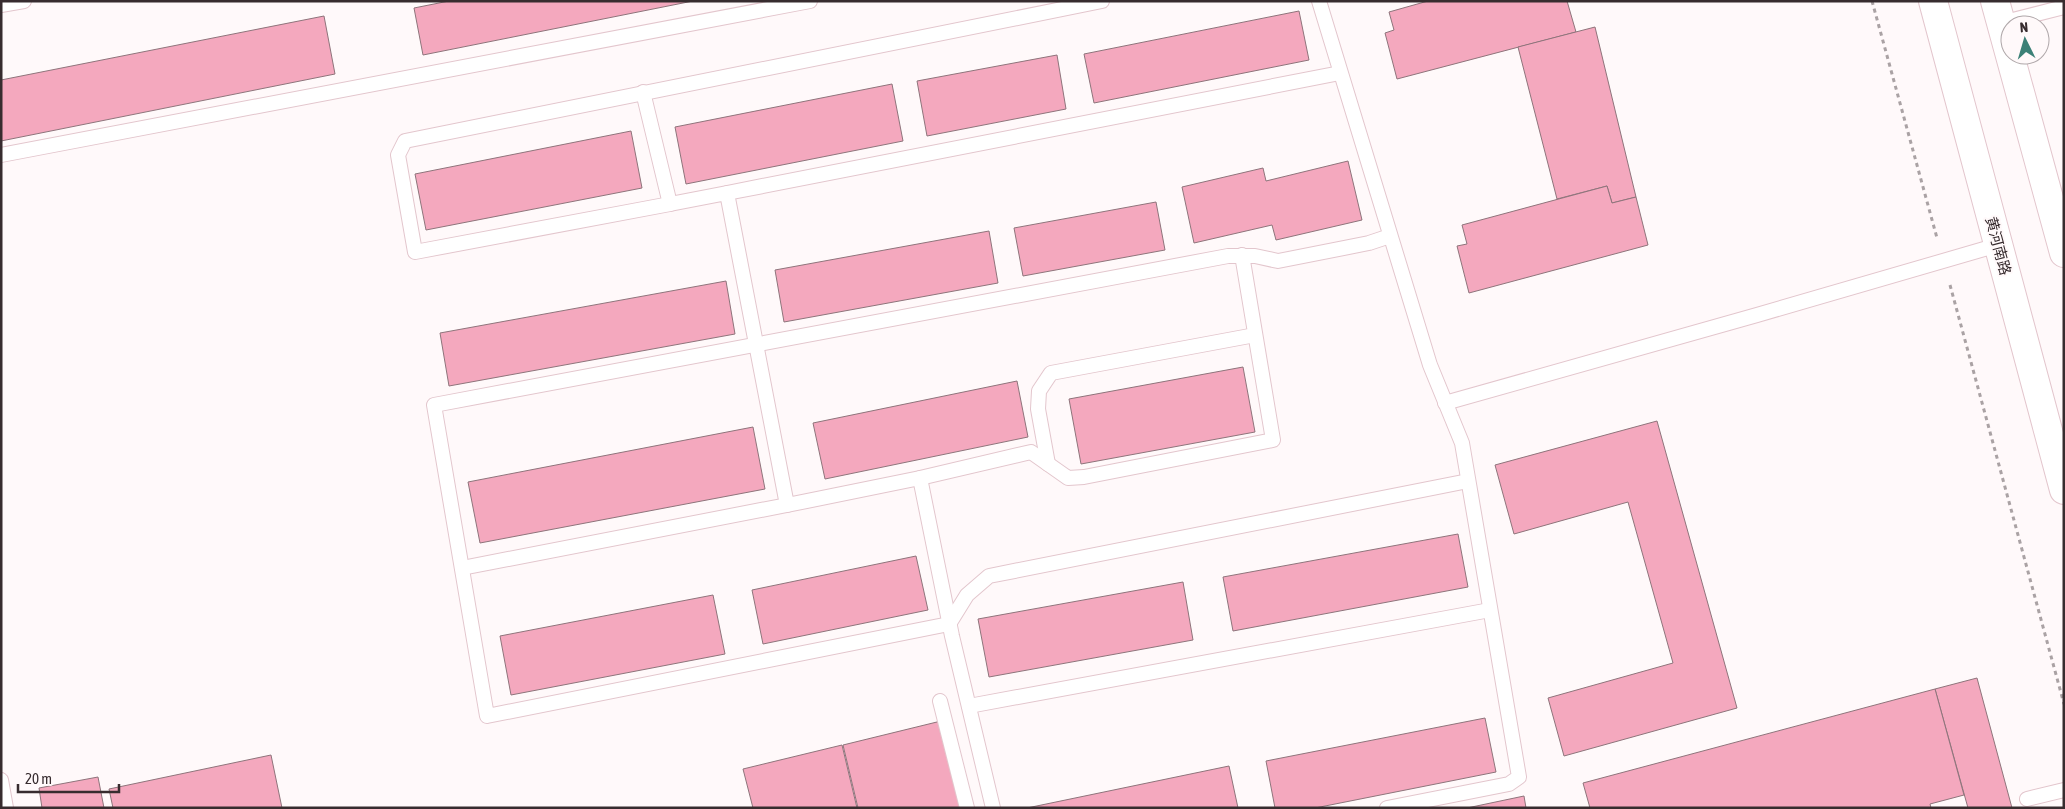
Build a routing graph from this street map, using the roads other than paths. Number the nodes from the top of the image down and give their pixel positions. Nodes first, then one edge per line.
1 (24, 1) edge
2 (810, 1) edge
3 (1102, 1) edge
4 (1319, 1) edge
5 (1932, 1) edge
6 (1, 5) edge
7 (2064, 7) edge
8 (1998, 12) edge
9 (1340, 73) junction
10 (643, 92) junction
11 (1, 154) edge
12 (727, 193) junction
13 (670, 204) junction
14 (1390, 236) junction
15 (1998, 245) junction
16 (2064, 253) edge
17 (1242, 255) junction
18 (1255, 335) junction
19 (756, 345) junction
20 (1445, 403) junction
21 (1048, 464) junction
22 (920, 478) junction
23 (1468, 481) junction
24 (2064, 490) edge
25 (787, 505) junction
26 (462, 568) junction
27 (1490, 610) junction
28 (949, 624) junction
29 (940, 701) dead end
30 (968, 706) junction
31 (1, 780) edge
32 (2064, 790) edge
33 (2027, 799) dead end
34 (6, 808) edge
35 (967, 808) edge
36 (994, 808) edge
37 (1387, 808) edge

1 - 6 lane
2 - 11 lane
3 - 10 lane
4 - 9 lane
5 - 15 main road, 黄河南路
7 - 8 lane
8 - 16 main road
9 - 12 lane
9 - 14 lane
10 - 13 lane
10 - 13 lane
12 - 13 lane
12 - 19 lane
14 - 17 lane
14 - 20 lane
15 - 20 lane
15 - 24 main road, 黄河南路
17 - 18 lane
17 - 19 lane
18 - 21 lane
18 - 21 lane
19 - 25 lane
19 - 26 lane
20 - 23 lane
21 - 22 lane
22 - 25 lane
22 - 28 lane
23 - 27 lane
23 - 28 lane
25 - 26 lane
26 - 28 lane
27 - 30 lane
27 - 37 lane
28 - 30 lane
29 - 35 lane
30 - 36 lane
31 - 34 lane
32 - 33 lane

